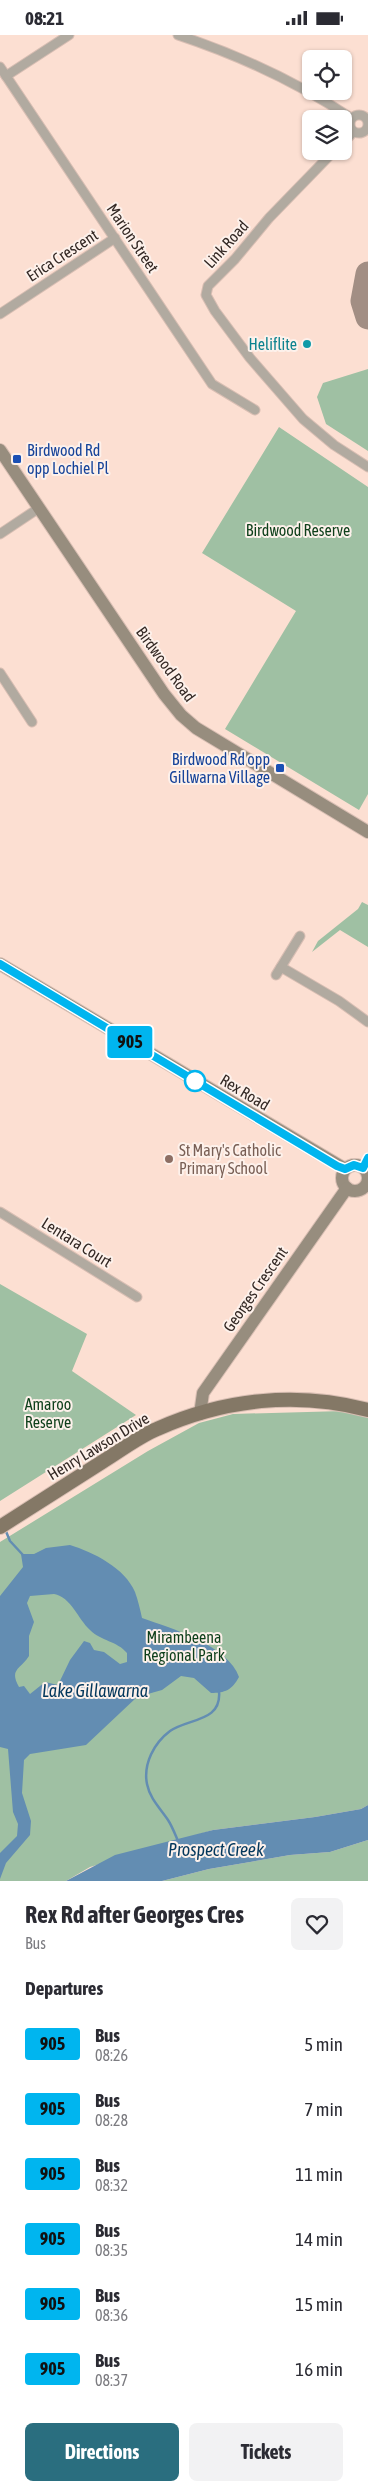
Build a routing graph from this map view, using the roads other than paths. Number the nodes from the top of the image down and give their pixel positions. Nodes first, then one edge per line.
1 (69, 35) edge
2 (178, 35) edge
3 (0, 67) edge
4 (6, 76) junction
5 (339, 110) edge
6 (352, 118) edge
7 (368, 127) edge
8 (353, 132) edge
9 (325, 160) edge
10 (115, 238) junction
11 (0, 314) edge
12 (255, 410) dead end
13 (0, 450) edge
14 (368, 467) edge
15 (39, 508) junction
16 (0, 534) edge
17 (0, 673) edge
18 (32, 721) dead end
19 (368, 832) edge
20 (300, 936) dead end
21 (0, 964) edge
22 (281, 967) junction
23 (276, 975) dead end
24 (368, 1022) edge
25 (365, 1163) edge
26 (345, 1169) junction
27 (367, 1186) edge
28 (348, 1188) junction
29 (0, 1212) edge
30 (137, 1297) dead end
31 (368, 1410) edge
32 (200, 1414) junction
33 (4, 1525) edge

1 - 4 street
2 - 5 street
3 - 4 street, Marion Street
4 - 10 street, Marion Street
6 - 7 street
7 - 8 street
9 - 14 street, Link Road
10 - 11 street, Erica Crescent
10 - 12 street, Marion Street
13 - 15 street, Birdwood Road
15 - 16 street
15 - 19 street, Birdwood Road
17 - 18 street
20 - 22 street
21 - 26 street, Rex Road
22 - 23 street
22 - 24 street
25 - 26 street
25 - 27 street
26 - 28 street
27 - 28 street
28 - 32 street, Georges Crescent
29 - 30 street, Lentara Court
31 - 32 main road, Henry Lawson Drive
32 - 33 main road, Henry Lawson Drive

